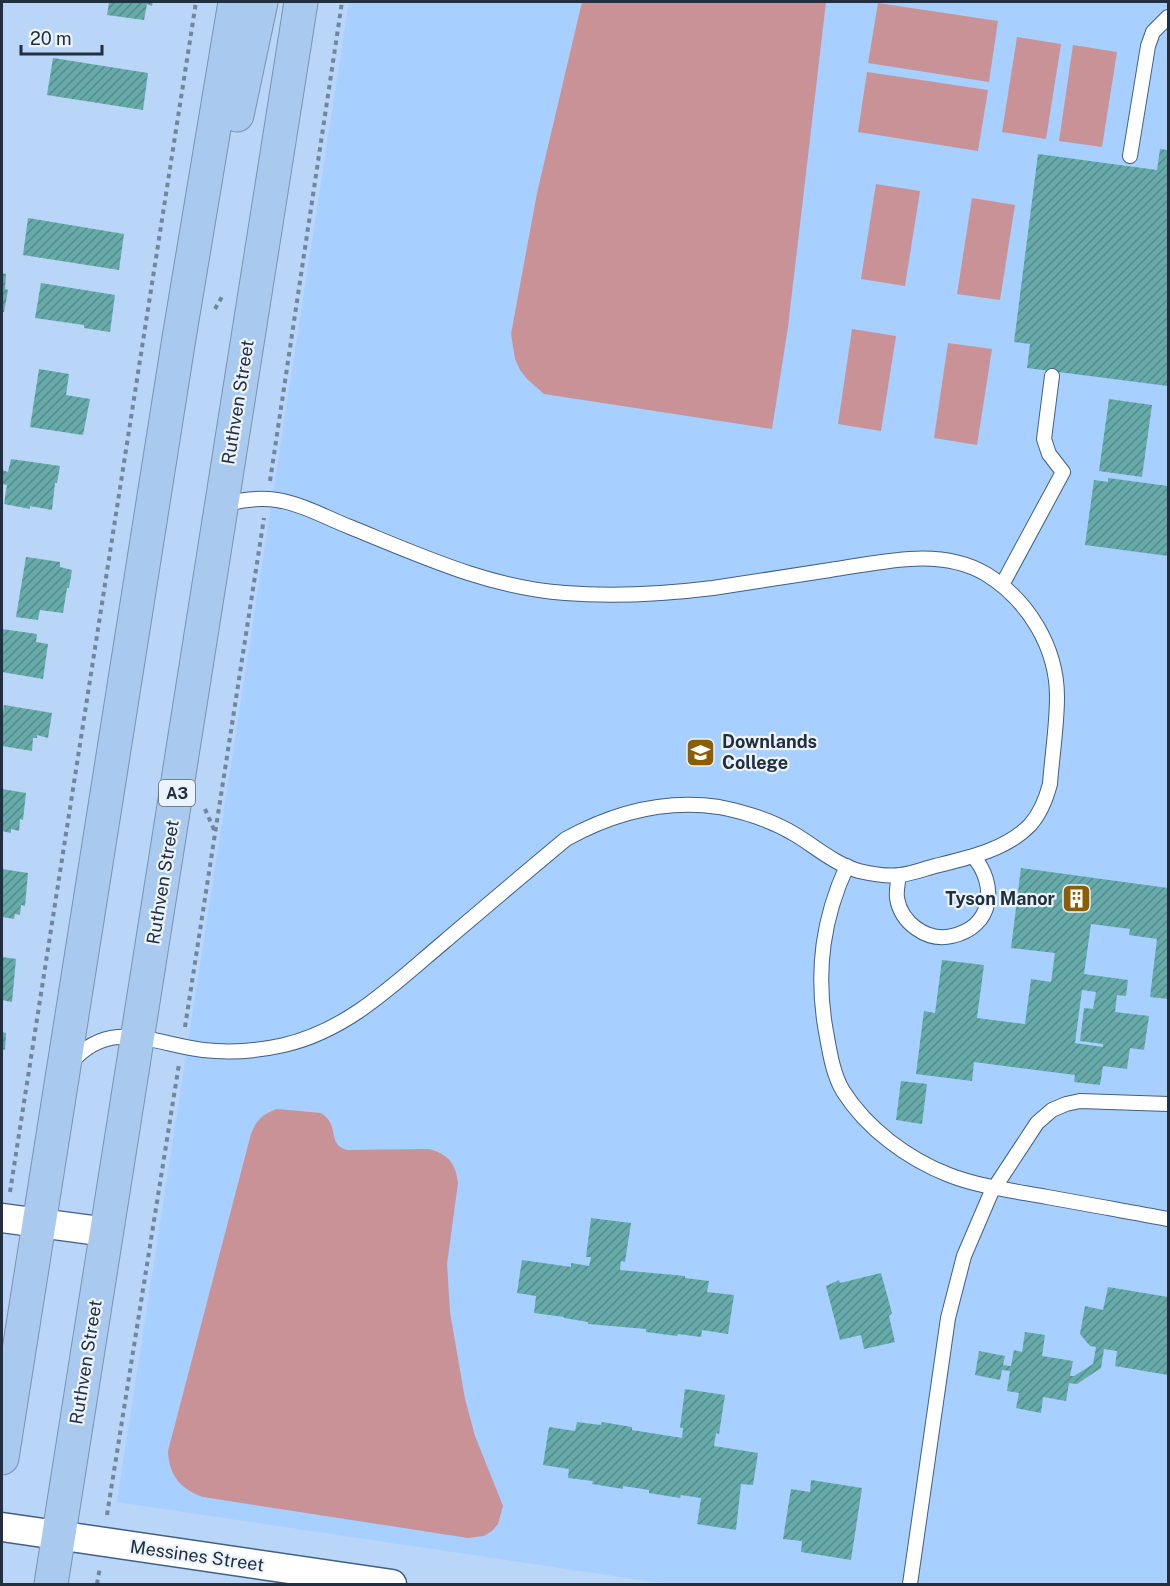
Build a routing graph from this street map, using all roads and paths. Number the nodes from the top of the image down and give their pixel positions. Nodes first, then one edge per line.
1 (196, 2) edge
2 (235, 2) edge
3 (261, 2) edge
4 (301, 2) edge
5 (342, 2) edge
6 (1168, 17) edge
7 (1130, 156) dead end
8 (192, 257) junction
9 (224, 292) dead end
10 (214, 311) dead end
11 (1052, 376) dead end
12 (267, 499) junction
13 (222, 505) junction
14 (1002, 585) junction
15 (204, 804) dead end
16 (215, 832) junction
17 (973, 856) junction
18 (847, 866) junction
19 (899, 875) junction
20 (139, 1037) junction
21 (182, 1046) junction
22 (60, 1080) junction
23 (1166, 1104) edge
24 (995, 1187) junction
25 (3, 1218) edge
26 (1168, 1219) edge
27 (39, 1223) junction
28 (107, 1232) junction
29 (2, 1458) edge
30 (2, 1527) edge
31 (58, 1535) junction
32 (103, 1542) junction
33 (51, 1584) edge
34 (97, 1584) edge
35 (392, 1584) edge
36 (910, 1584) edge

1 - 25 path
2 - 8 highway
3 - 8 highway
4 - 13 highway, Ruthven Street / A3
5 - 12 path
6 - 7 lane
8 - 22 highway
9 - 10 path
11 - 14 lane
12 - 13 lane
12 - 14 lane
12 - 16 path
13 - 20 highway, Ruthven Street / A3
14 - 17 lane
15 - 16 path
16 - 21 path
17 - 19 lane
17 - 19 lane
18 - 19 lane
18 - 21 lane
18 - 24 lane
20 - 21 lane
20 - 22 lane
20 - 28 highway, Ruthven Street / A3
21 - 32 path
22 - 27 highway
23 - 24 lane
24 - 26 lane
24 - 36 lane
25 - 27 street
27 - 28 street
27 - 29 highway
28 - 31 highway, Ruthven Street / A3
30 - 31 street, Messines Street
31 - 32 street, Messines Street
31 - 33 highway, Ruthven Street / A3
32 - 34 path
32 - 35 street, Messines Street

